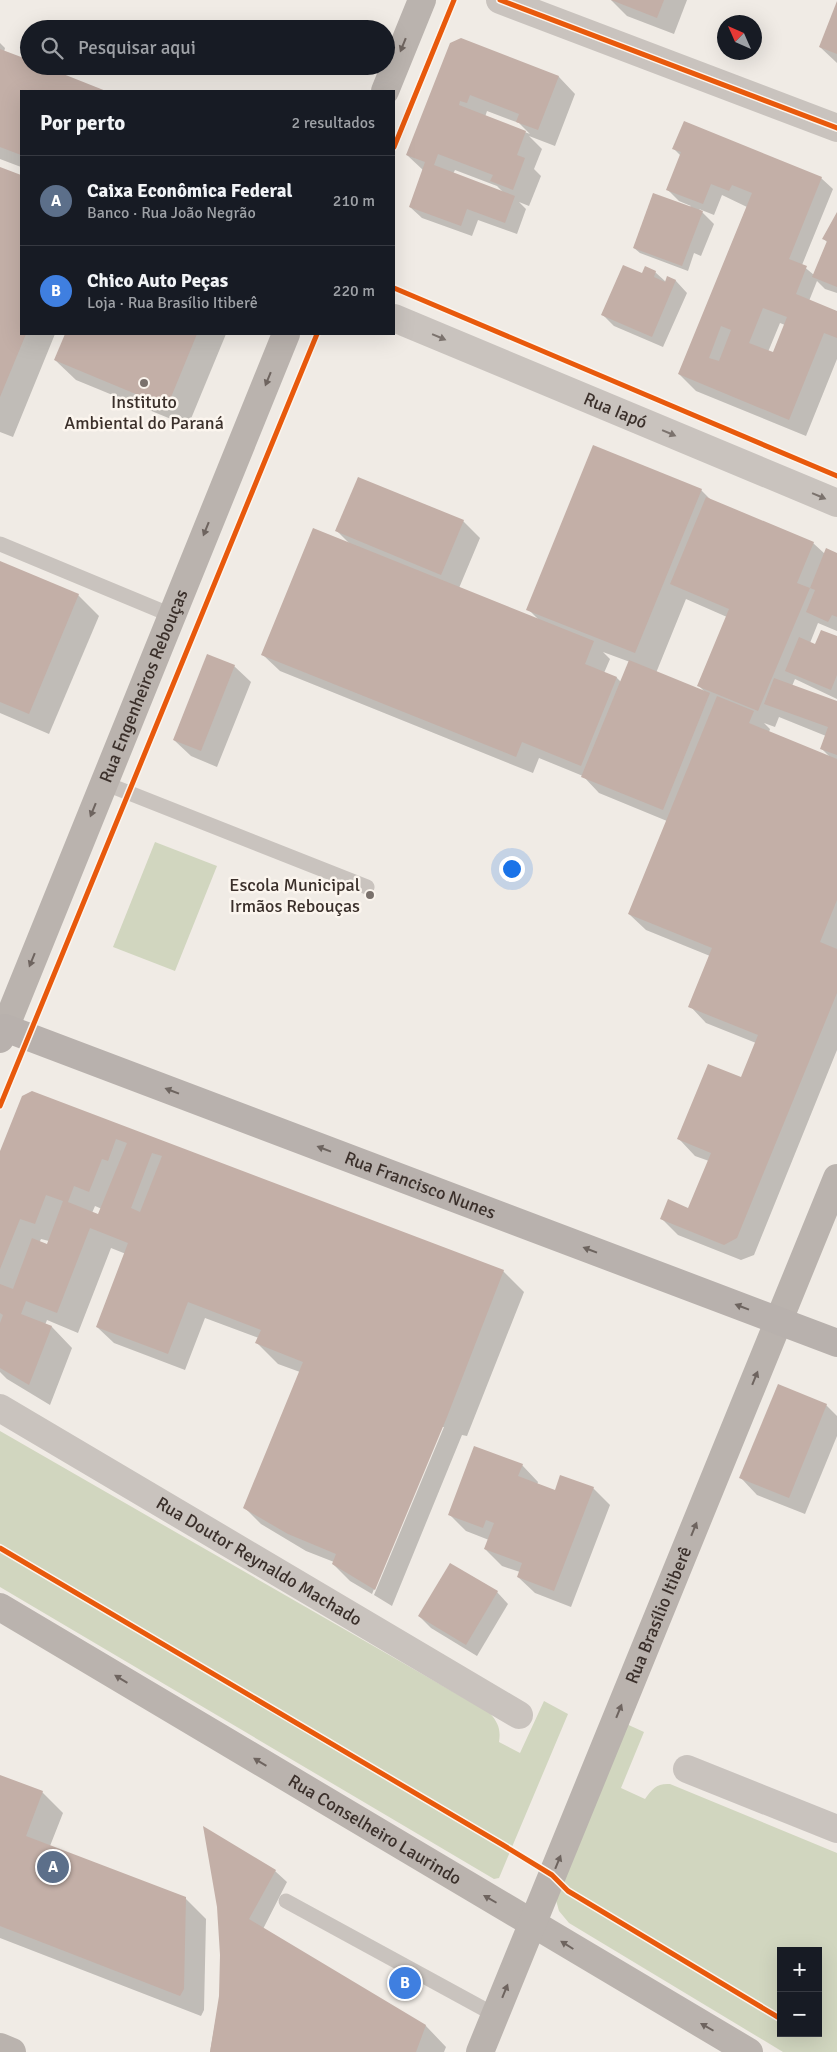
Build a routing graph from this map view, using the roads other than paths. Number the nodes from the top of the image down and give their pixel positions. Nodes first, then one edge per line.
1 (422, 0) edge
2 (500, 0) edge
3 (395, 66) edge
4 (392, 75) edge
5 (385, 90) edge
6 (837, 128) edge
7 (395, 318) edge
8 (286, 335) edge
9 (837, 503) edge
10 (0, 544) edge
11 (171, 616) junction
12 (104, 783) junction
13 (366, 887) dead end
14 (4, 1021) edge
15 (837, 1178) edge
16 (778, 1321) junction
17 (837, 1343) edge
18 (0, 1408) edge
19 (0, 1607) edge
20 (519, 1715) dead end
21 (687, 1769) dead end
22 (837, 1829) edge
23 (286, 1901) dead end
24 (532, 1923) junction
25 (495, 2015) junction
26 (0, 2047) edge
27 (12, 2052) edge
28 (480, 2052) edge
29 (750, 2052) edge

1 -> 3 main road
2 - 6 street
4 -> 5 main road
7 -> 9 street, Rua Iapó
8 -> 11 main road, Rua Engenheiros Rebouças
10 - 11 lane
11 - 12 main road, Rua Engenheiros Rebouças
12 - 13 lane
12 -> 14 main road, Rua Engenheiros Rebouças
16 -> 14 main road, Rua Francisco Nunes
15 - 16 main road, Rua Brasílio Itiberê
16 - 17 main road, Rua Francisco Nunes
24 -> 16 main road, Rua Brasílio Itiberê
18 - 20 street, Rua Doutor Reynaldo Machado
24 -> 19 main road, Rua Conselheiro Laurindo
21 - 22 street
23 - 25 lane
25 -> 24 main road, Rua Brasílio Itiberê
29 -> 24 main road, Rua Conselheiro Laurindo
25 - 28 main road, Rua Brasílio Itiberê
26 - 27 main road

